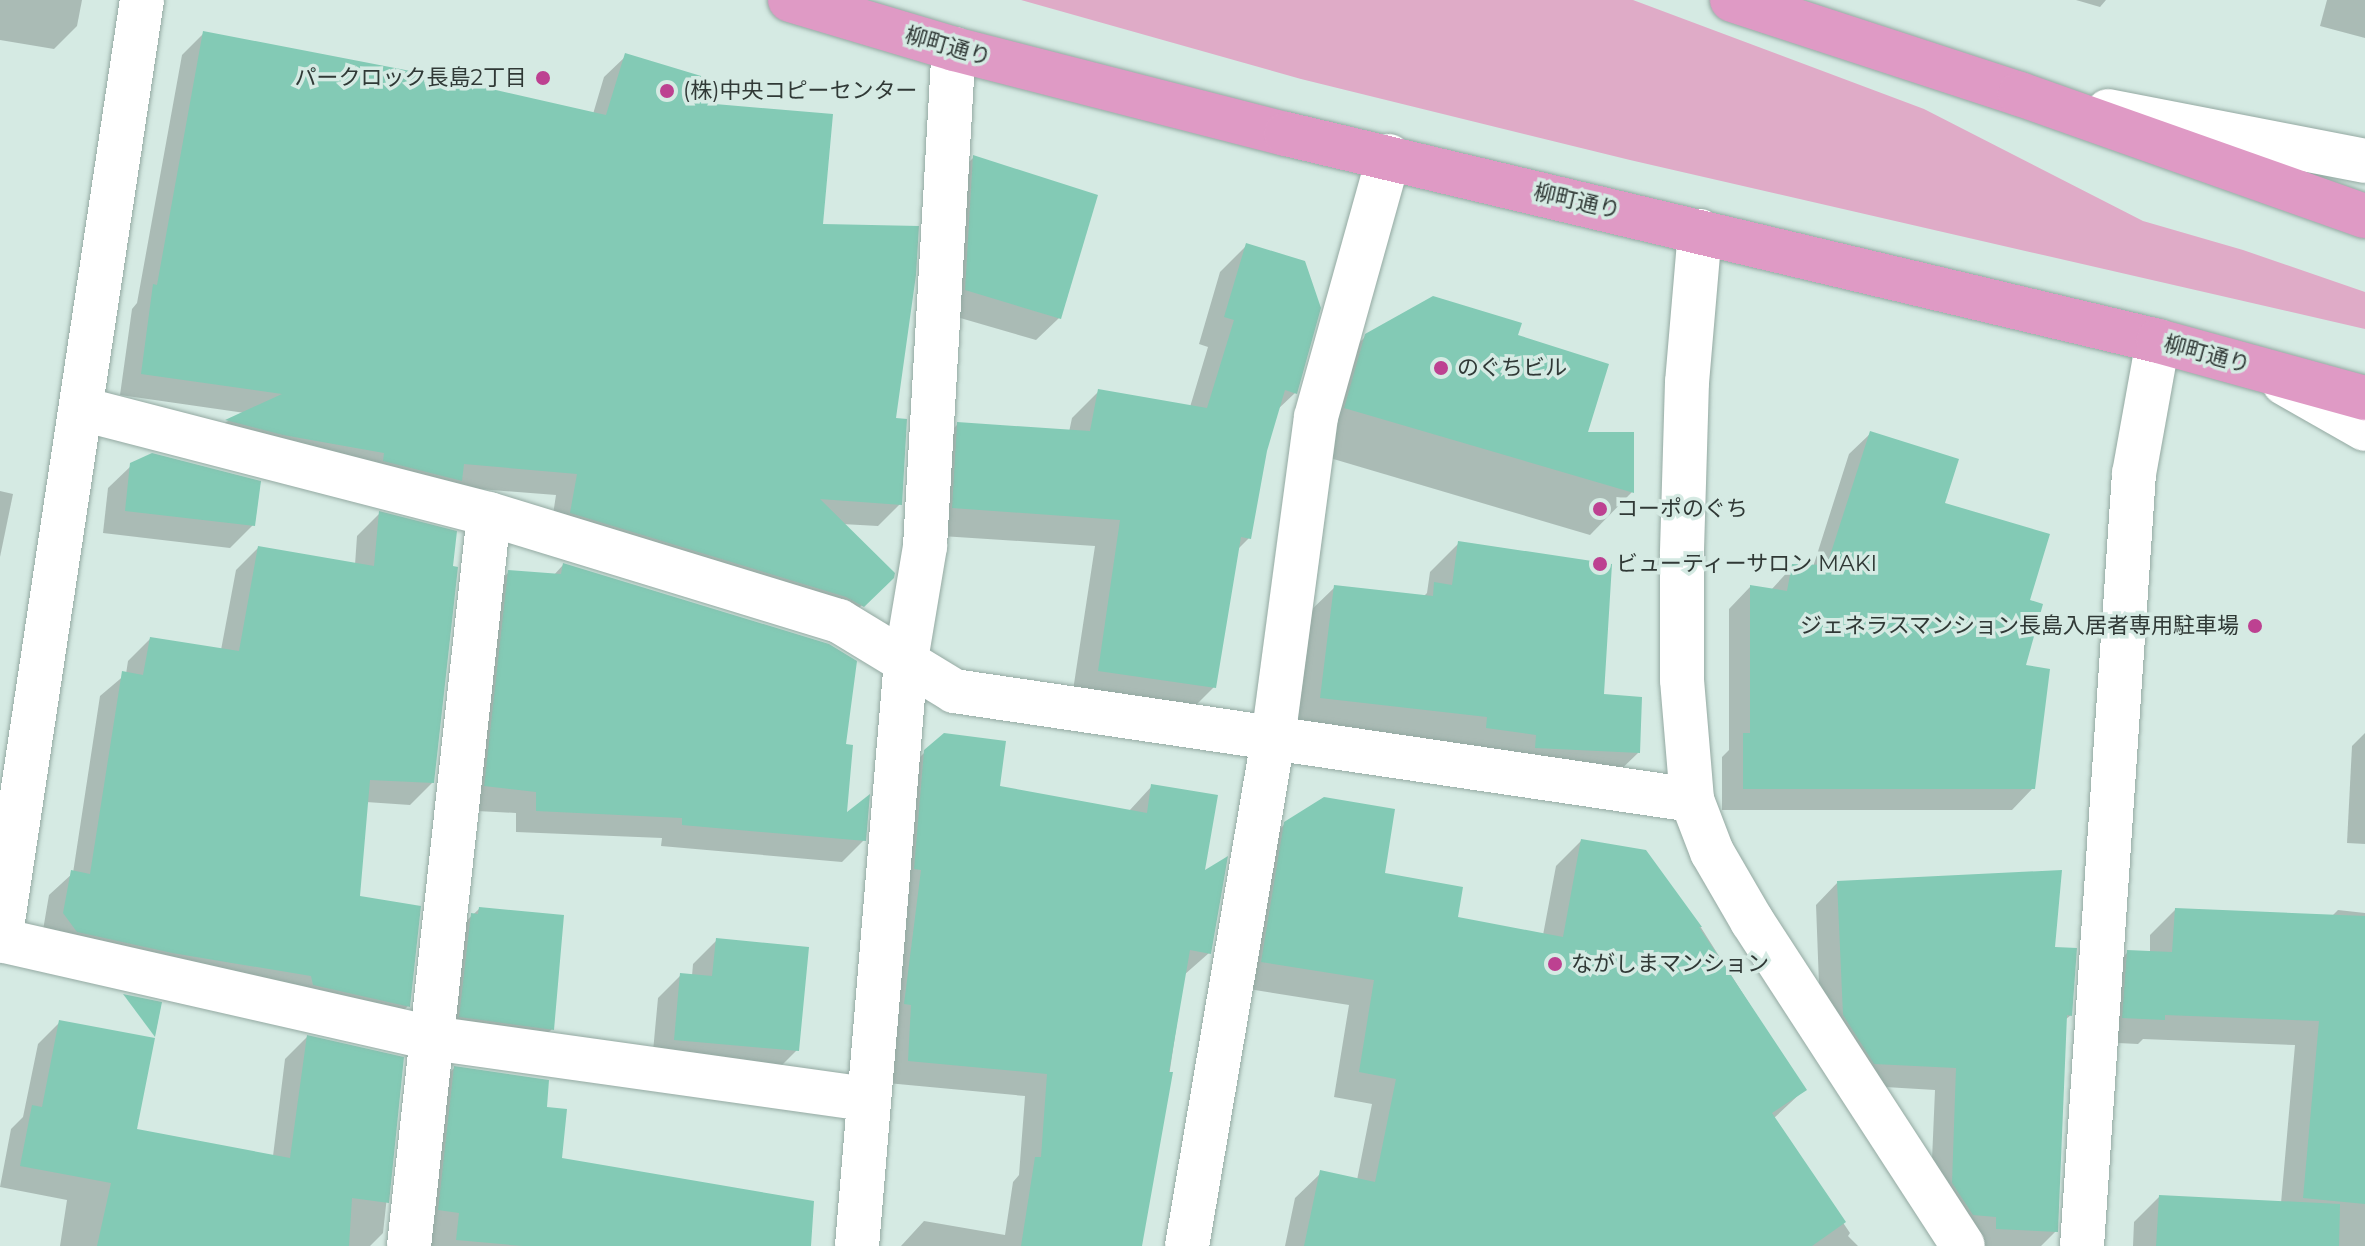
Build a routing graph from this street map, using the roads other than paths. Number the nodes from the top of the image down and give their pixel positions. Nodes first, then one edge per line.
1 (142, 0) edge
2 (790, 0) edge
3 (1732, 0) edge
4 (954, 49) junction
5 (2020, 94) junction
6 (1389, 156) junction
7 (2365, 161) edge
8 (2365, 216) edge
9 (1700, 231) junction
10 (2158, 341) junction
11 (2258, 368) junction
12 (2365, 398) edge
13 (82, 409) junction
14 (2365, 429) edge
15 (489, 514) junction
16 (906, 660) junction
17 (1273, 739) junction
18 (1692, 800) junction
19 (0, 940) edge
20 (432, 1038) junction
21 (867, 1099) junction
22 (409, 1246) edge
23 (857, 1246) edge
24 (1187, 1246) edge
25 (1963, 1246) edge
26 (2082, 1246) edge

1 - 13 street
2 - 4 main road, 柳町通り
3 - 5 main road
4 - 6 main road, 柳町通り
4 - 16 street
5 - 7 street
5 - 8 main road
6 - 9 main road, 柳町通り
6 - 17 street
9 - 10 main road, 柳町通り
9 - 18 street
10 - 11 main road, 柳町通り
10 - 26 street
11 - 12 main road, 柳町通り
11 - 14 street
13 - 15 street
13 - 19 street
15 - 16 street
15 - 20 street
16 - 17 street
16 - 21 street
17 - 18 street
17 - 24 street
18 - 25 street
19 - 20 street
20 - 21 street
20 - 22 street
21 - 23 street

